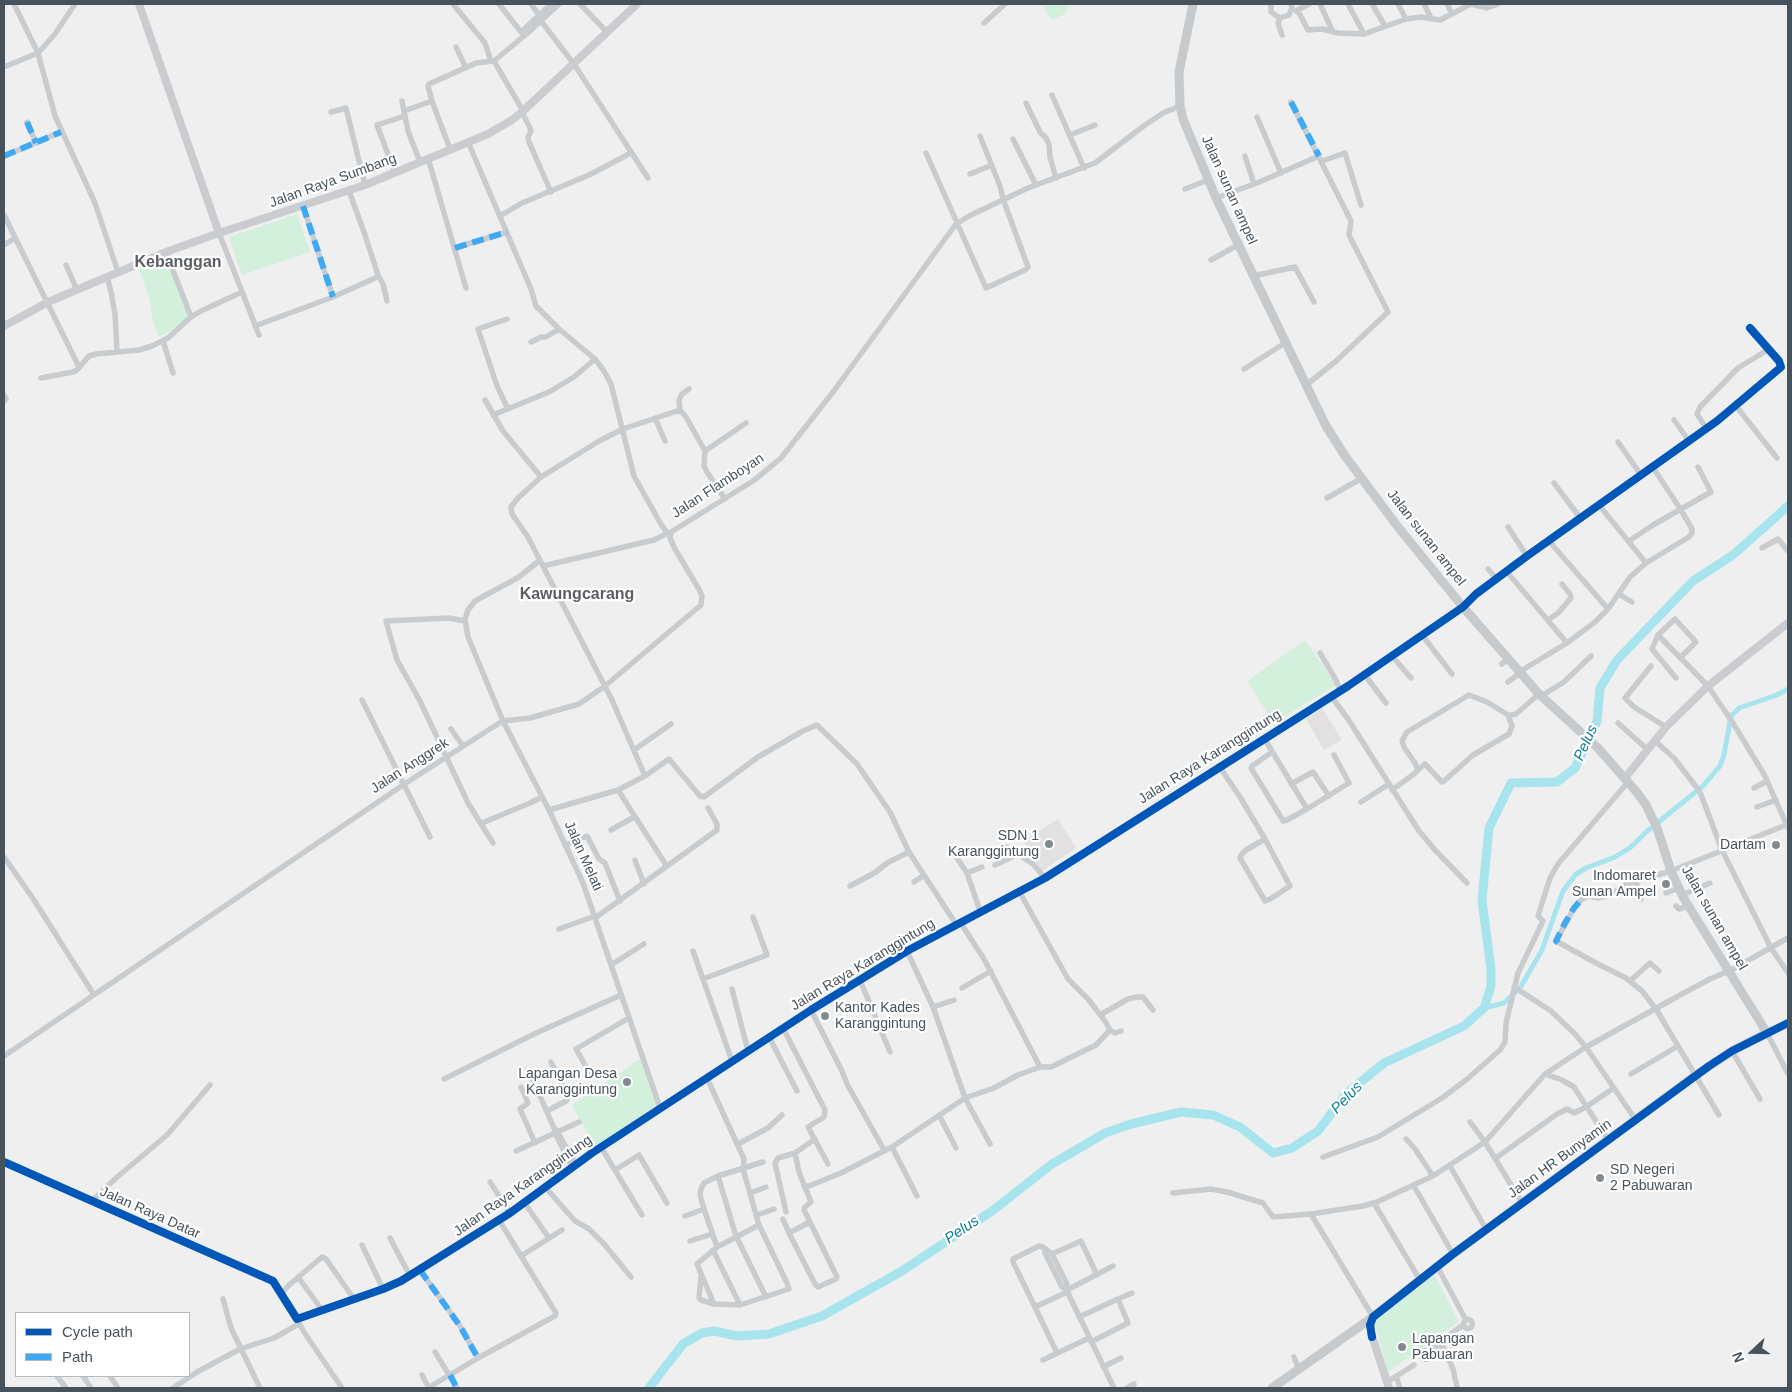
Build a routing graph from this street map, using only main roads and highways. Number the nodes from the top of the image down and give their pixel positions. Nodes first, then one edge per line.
1 (1193, 5) edge
2 (1767, 1032) joint
3 (1272, 1388) edge

1 - 2 main road, Jalan sunan ampel
2 - 3 main road, Jalan HR Bunyamin

